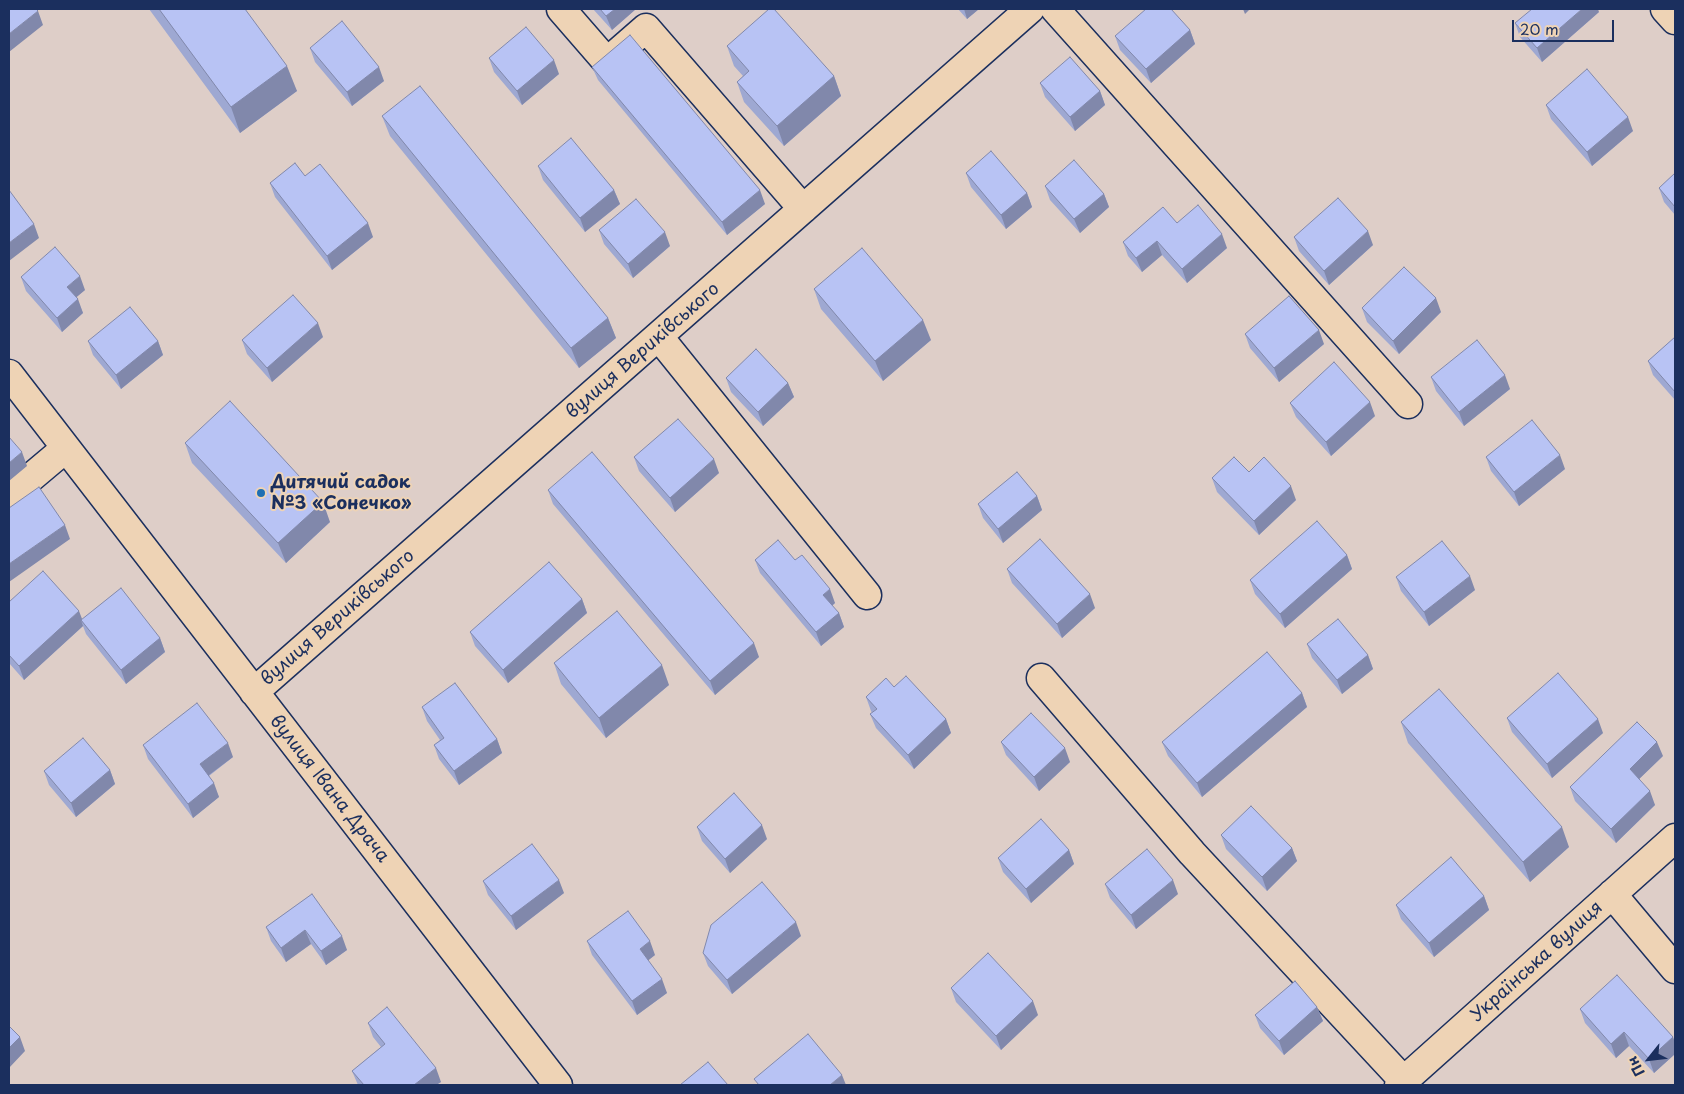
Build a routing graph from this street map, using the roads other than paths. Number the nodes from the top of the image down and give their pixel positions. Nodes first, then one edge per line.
1 (561, 9) edge
2 (1030, 9) edge
3 (1055, 9) edge
4 (1665, 9) edge
5 (1675, 20) edge
6 (804, 209) junction
7 (659, 337) junction
8 (9, 374) edge
9 (1408, 404) dead end
10 (66, 448) junction
11 (9, 496) edge
12 (867, 595) dead end
13 (1041, 678) dead end
14 (254, 692) junction
15 (1675, 838) edge
16 (1612, 894) junction
17 (1675, 969) edge
18 (1402, 1083) edge
19 (558, 1085) edge

1 - 6 street
2 - 6 street, вулиця Вериківського
3 - 9 street
4 - 5 street
6 - 7 street, вулиця Вериківського
7 - 12 street
7 - 14 street, вулиця Вериківського
8 - 10 street, вулиця Івана Драча
10 - 11 street
10 - 14 street, вулиця Івана Драча
13 - 18 street
14 - 19 street, вулиця Івана Драча
15 - 16 street, Українська вулиця
16 - 17 street
16 - 18 street, Українська вулиця

